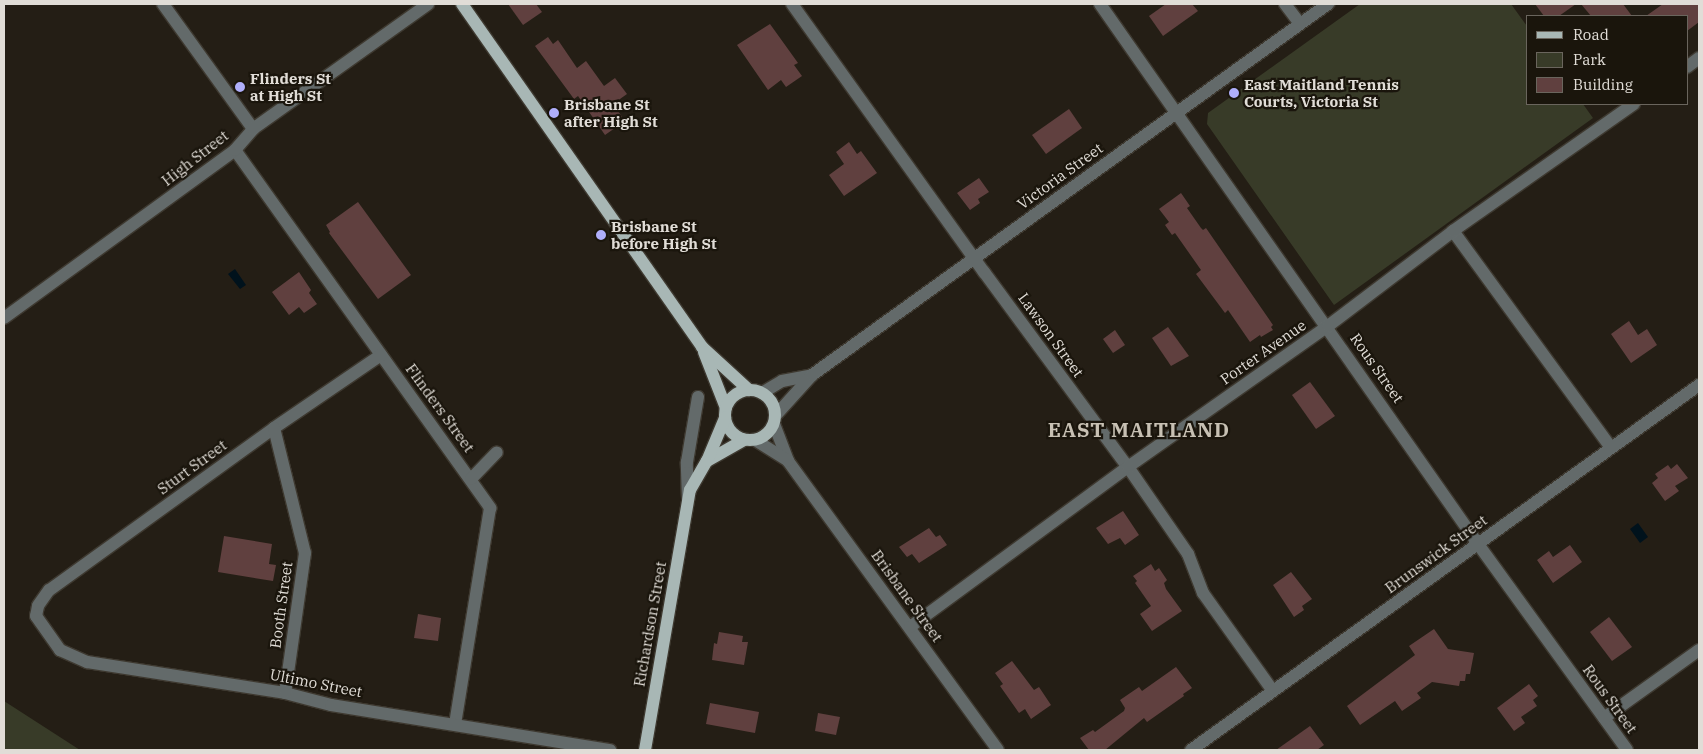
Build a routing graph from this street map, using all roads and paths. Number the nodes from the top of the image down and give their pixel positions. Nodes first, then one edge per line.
1 (162, 4) edge
2 (428, 4) edge
3 (462, 4) edge
4 (792, 4) edge
5 (1100, 4) edge
6 (1285, 4) edge
7 (1328, 4) edge
8 (1300, 24) junction
9 (1699, 58) edge
10 (1688, 66) edge
11 (1633, 105) edge
12 (1176, 113) junction
13 (252, 129) junction
14 (235, 150) junction
15 (1453, 231) junction
16 (974, 258) junction
17 (4, 318) edge
18 (1328, 326) junction
19 (702, 347) junction
20 (380, 355) junction
21 (812, 375) junction
22 (1699, 385) edge
23 (755, 391) junction
24 (698, 397) dead end
25 (725, 413) junction
26 (775, 419) junction
27 (274, 428) junction
28 (750, 440) junction
29 (1611, 448) junction
30 (497, 452) dead end
31 (707, 461) junction
32 (788, 461) junction
33 (1128, 467) junction
34 (470, 479) junction
35 (688, 504) junction
36 (1478, 544) junction
37 (36, 616) joint
38 (910, 627) junction
39 (1699, 650) edge
40 (1273, 691) junction
41 (284, 692) junction
42 (1604, 718) junction
43 (455, 724) junction
44 (610, 750) edge
45 (645, 750) edge
46 (998, 750) edge
47 (1192, 750) edge
48 (1627, 750) edge

1 - 13 street
2 - 13 street, High Street
3 - 19 main road
4 - 16 street, Lawson Street
5 - 12 street, Rous Street
6 - 8 street
7 - 8 street, Victoria Street
8 - 12 street, Victoria Street
9 - 10 street
11 - 15 street, Porter Avenue
12 - 16 street, Victoria Street
12 - 18 street, Rous Street
13 - 14 street, High Street
14 - 17 street, High Street
14 - 20 street, Flinders Street
15 - 18 street, Porter Avenue
15 - 29 street
16 - 21 street, Victoria Street
16 - 33 street, Lawson Street
18 - 33 street, Porter Avenue
18 - 36 street, Rous Street
19 - 23 main road
19 - 25 main road
20 - 27 street, Sturt Street
20 - 34 street, Flinders Street
21 - 23 street, Victoria Street
21 - 26 street, Victoria Street
22 - 29 street, Brunswick Street
23 - 25 main road
23 - 26 main road
24 - 35 street, Richardson Street
25 - 28 main road
25 - 31 main road, Richardson Street
26 - 28 main road
26 - 32 street, Brisbane Street
27 - 37 street, Sturt Street
27 - 41 street, Booth Street
28 - 31 main road, Richardson Street
28 - 32 street, Brisbane Street
29 - 36 street, Brunswick Street
30 - 34 street
31 - 35 main road, Richardson Street
32 - 38 street, Brisbane Street
33 - 38 street, Porter Avenue
33 - 40 street, Lawson Street
34 - 43 street, Flinders Street
35 - 45 main road, Richardson Street
36 - 40 street, Brunswick Street
36 - 42 street, Rous Street
37 - 41 street, Ultimo Street
38 - 46 street, Brisbane Street
39 - 42 street
40 - 47 street, Brunswick Street
41 - 43 street, Ultimo Street
42 - 48 street, Rous Street
43 - 44 street, Ultimo Street

